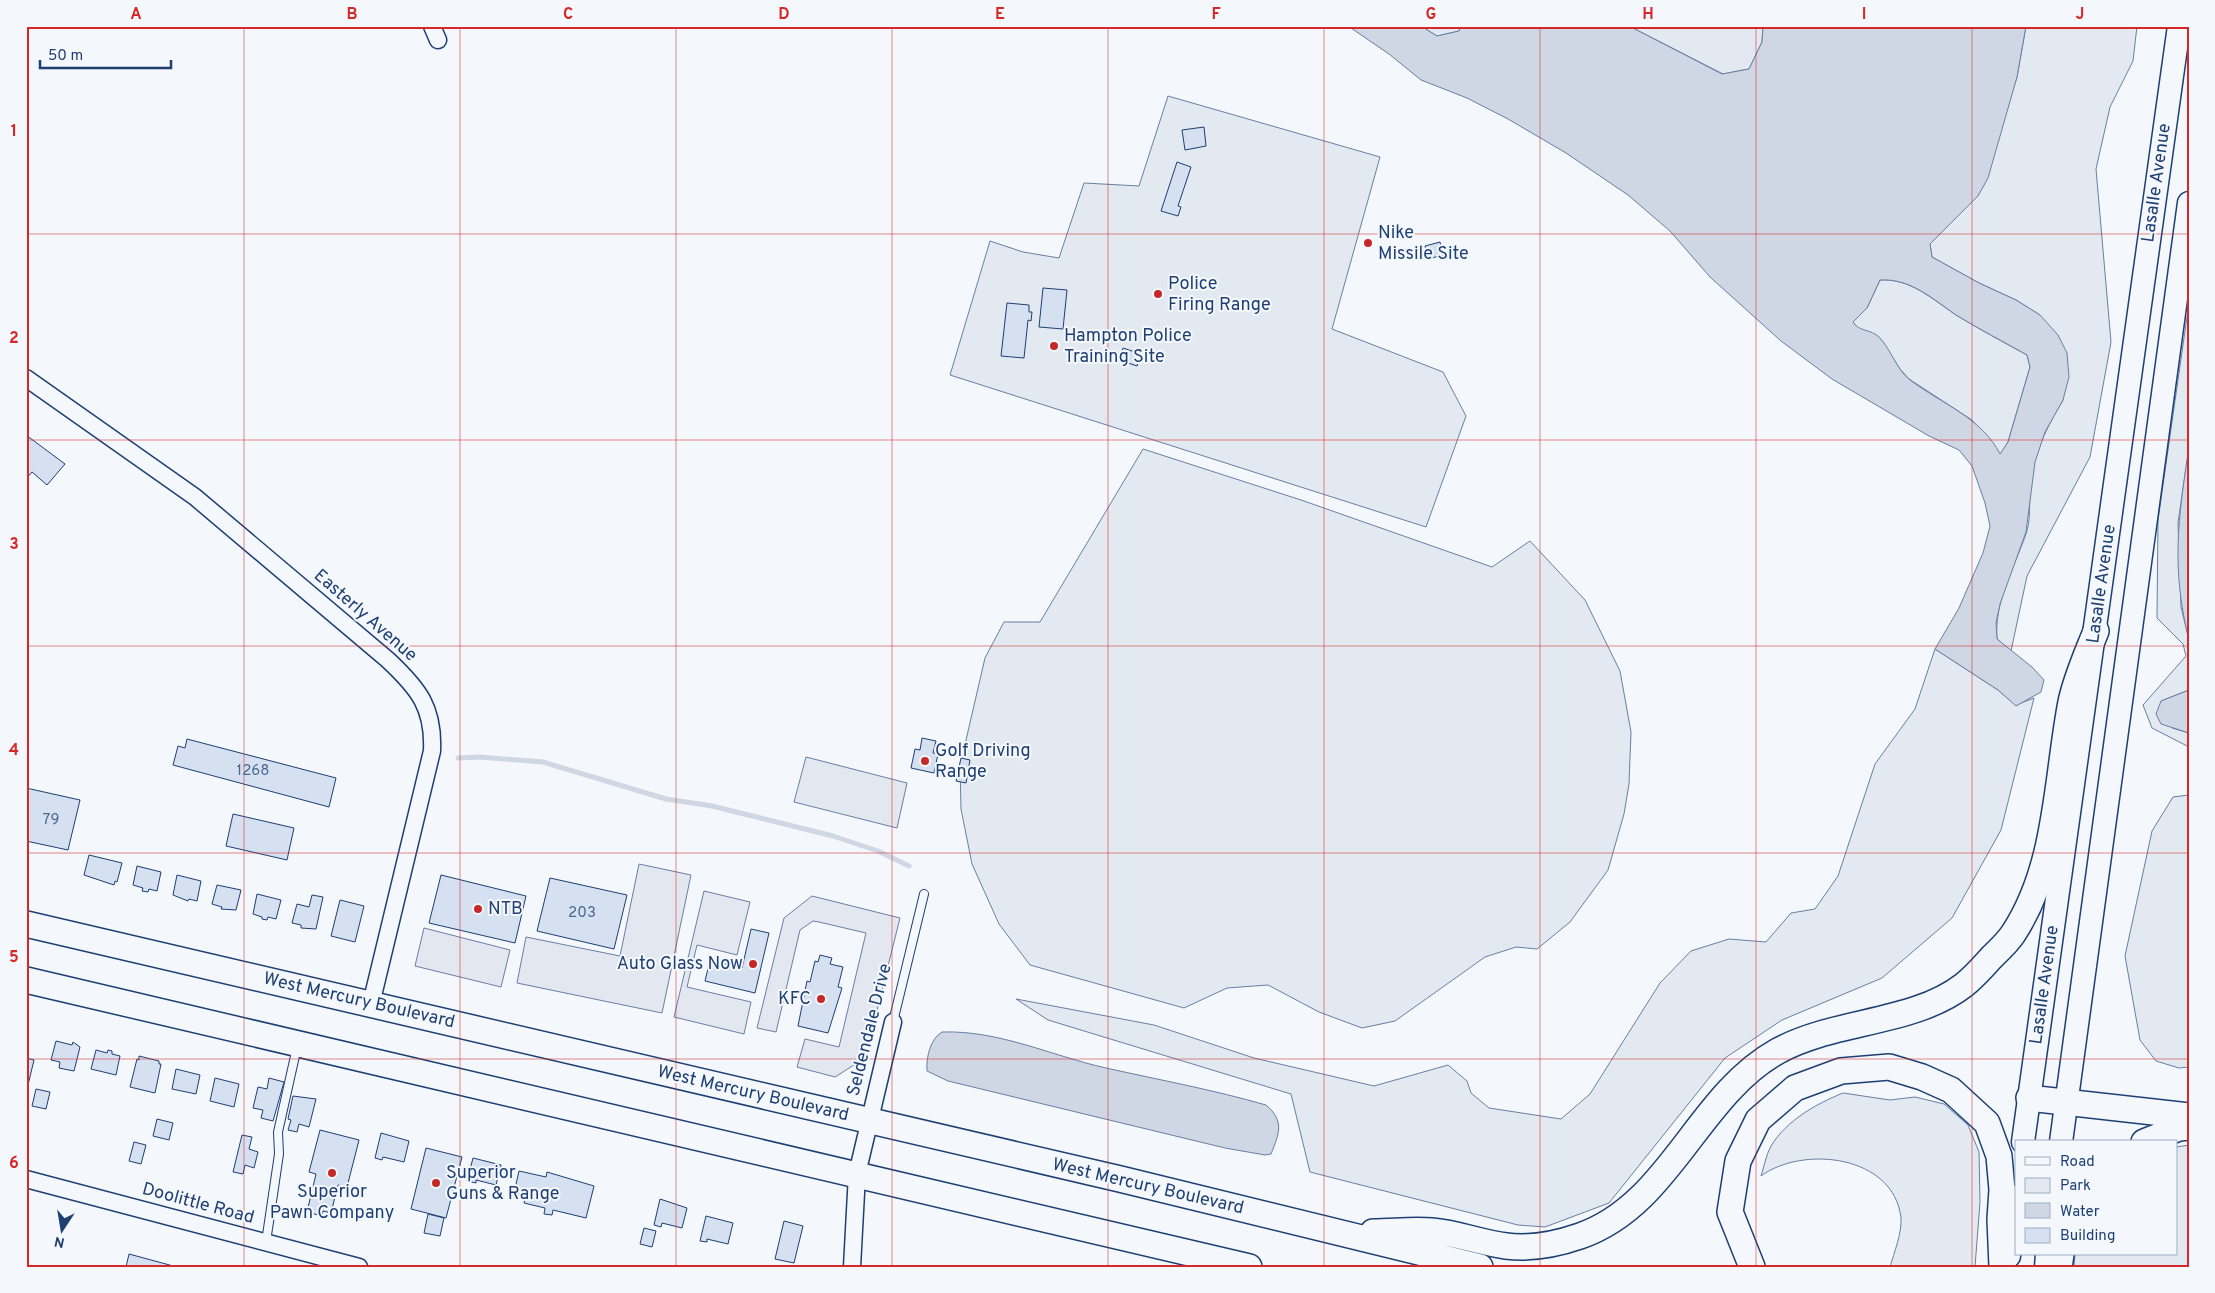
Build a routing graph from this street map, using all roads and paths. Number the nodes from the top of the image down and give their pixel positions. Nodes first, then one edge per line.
1 (2179, 26) edge
2 (2189, 203) edge
3 (26, 378) edge
4 (2096, 631) junction
5 (924, 894) dead end
6 (26, 924) edge
7 (26, 980) edge
8 (372, 1004) junction
9 (893, 1022) joint
10 (297, 1044) junction
11 (2029, 1098) junction
12 (2066, 1102) junction
13 (2189, 1116) edge
14 (868, 1122) junction
15 (2189, 1127) edge
16 (2023, 1140) edge
17 (2061, 1140) edge
18 (2149, 1140) edge
19 (857, 1174) junction
20 (26, 1180) edge
21 (2015, 1205) edge
22 (1341, 1233) junction
23 (266, 1242) junction
24 (359, 1267) edge
25 (852, 1267) edge
26 (1249, 1267) edge
27 (1480, 1267) edge
28 (1752, 1267) edge
29 (2002, 1267) edge
30 (2007, 1267) edge

1 - 4 main road, Lasalle Avenue
2 - 12 main road, Lasalle Avenue
3 - 8 street, Easterly Avenue
4 - 11 main road, Lasalle Avenue
4 - 22 main road
5 - 9 lane, Seldendale Drive
6 - 8 main road, West Mercury Boulevard
7 - 10 main road
8 - 14 main road, West Mercury Boulevard
9 - 14 street, Seldendale Drive
10 - 19 main road
10 - 23 lane
11 - 12 main road
11 - 16 main road, Lasalle Avenue
12 - 13 main road
12 - 17 main road, Lasalle Avenue
14 - 19 street, Seldendale Drive
14 - 22 main road, West Mercury Boulevard
15 - 18 main road
19 - 25 street, Seldendale Drive
19 - 26 main road
20 - 23 street, Doolittle Road
21 - 30 main road
22 - 27 main road, West Mercury Boulevard
23 - 24 street, Doolittle Road
28 - 29 main road

